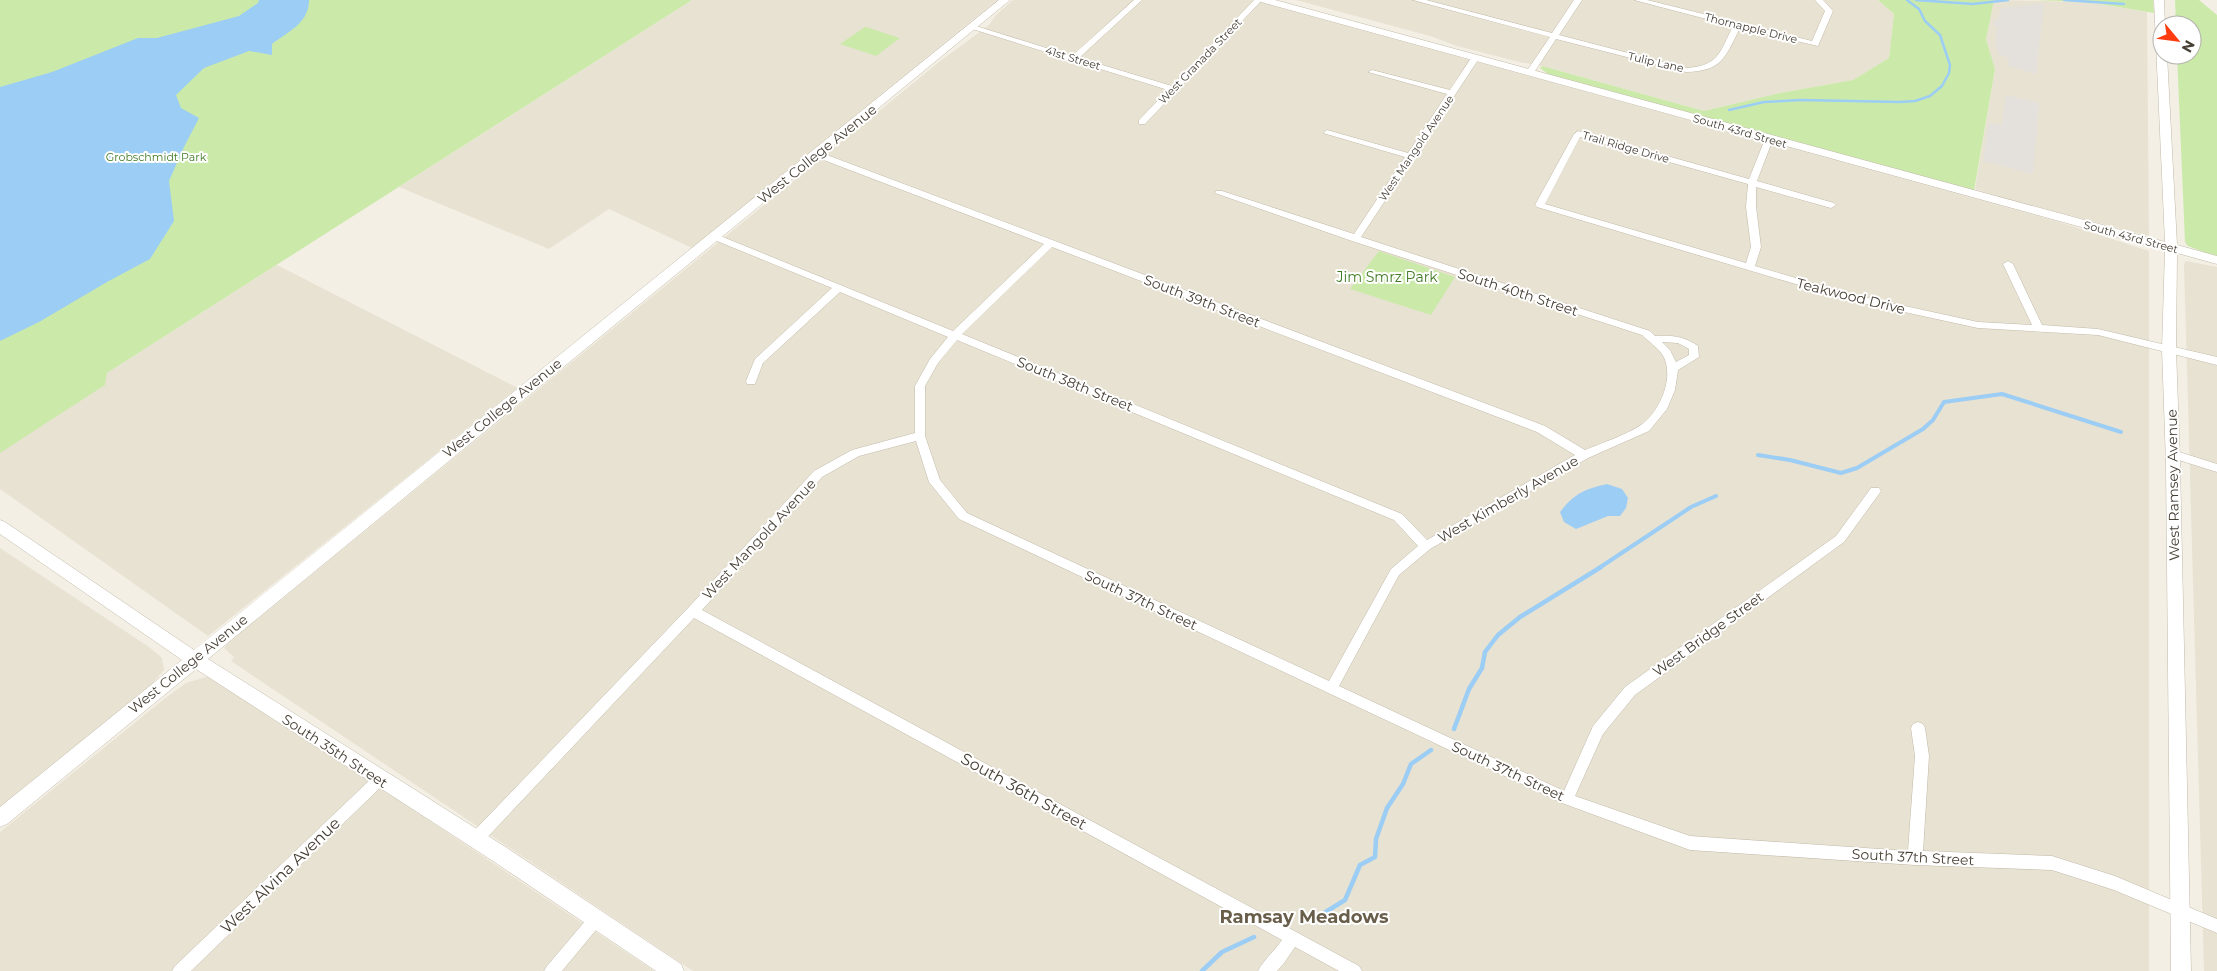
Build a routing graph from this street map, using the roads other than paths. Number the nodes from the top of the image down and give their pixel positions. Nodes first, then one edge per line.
1 (1005, 0) edge
2 (1138, 0) edge
3 (1258, 0) edge
4 (1264, 0) edge
5 (1417, 0) edge
6 (1578, 0) edge
7 (1638, 0) edge
8 (1819, 0) edge
9 (2159, 0) edge
10 (1737, 25) junction
11 (973, 28) junction
12 (1552, 36) junction
13 (1476, 57) junction
14 (1074, 58) junction
15 (1372, 72) dead end
16 (1530, 72) junction
17 (1173, 89) junction
18 (1452, 93) junction
19 (1142, 122) dead end
20 (1327, 133) dead end
21 (1769, 139) junction
22 (816, 154) junction
23 (1410, 156) junction
24 (1752, 183) junction
25 (1219, 192) dead end
26 (1540, 205) joint
27 (1831, 205) dead end
28 (715, 237) junction
29 (1355, 239) junction
30 (1051, 243) junction
31 (2170, 248) junction
32 (2217, 260) edge
33 (2008, 264) dead end
34 (1749, 268) junction
35 (839, 287) junction
36 (2038, 328) junction
37 (955, 335) junction
38 (1650, 336) junction
39 (2169, 349) junction
40 (2217, 360) edge
41 (1673, 368) junction
42 (751, 381) dead end
43 (920, 436) junction
44 (2173, 454) junction
45 (1584, 455) junction
46 (2217, 468) edge
47 (1875, 491) dead end
48 (0, 526) edge
49 (1426, 546) junction
50 (693, 611) junction
51 (193, 660) junction
52 (1330, 689) junction
53 (1918, 728) dead end
54 (380, 780) junction
55 (1567, 799) junction
56 (0, 818) edge
57 (476, 839) junction
58 (1915, 858) junction
59 (2179, 910) junction
60 (596, 919) junction
61 (2217, 926) edge
62 (1292, 938) junction
63 (180, 971) edge
64 (552, 971) edge
65 (674, 971) edge
66 (1266, 971) edge
67 (1354, 971) edge
68 (2180, 971) edge

1 - 11 street, West College Avenue
2 - 14 street
3 - 17 street, West Granada Street
4 - 13 street, South 43rd Street
5 - 12 street, Tulip Lane
6 - 12 street
7 - 10 street, Thornapple Drive
8 - 10 street, Thornapple Drive
9 - 31 street, West Ramsey Avenue
10 - 12 street, Tulip Lane
11 - 14 street, 41st Street
11 - 22 street, West College Avenue
12 - 16 street
13 - 16 street, South 43rd Street
13 - 18 street, West Mangold Avenue
14 - 17 street, 41st Street
15 - 18 street
16 - 21 street, South 43rd Street
17 - 19 street, West Granada Street
18 - 23 street, West Mangold Avenue
20 - 23 street
21 - 24 street
21 - 31 street, South 43rd Street
22 - 28 street, West College Avenue
22 - 30 street, South 39th Street
23 - 29 street, West Mangold Avenue
24 - 26 street, Trail Ridge Drive
24 - 27 street
24 - 34 street
25 - 29 street, South 40th Street
26 - 34 street, Teakwood Drive
28 - 35 street, South 38th Street
28 - 51 street, West College Avenue
29 - 38 street, South 40th Street
30 - 37 street
30 - 45 street, South 39th Street
31 - 32 street, South 43rd Street
31 - 39 street, West Ramsey Avenue
33 - 36 street
34 - 36 street, Teakwood Drive
35 - 37 street, South 38th Street
35 - 42 street
36 - 39 street, Teakwood Drive
37 - 43 street
37 - 49 street, South 38th Street
38 - 41 street
38 - 41 street, South 40th Street
39 - 40 street, Teakwood Drive
39 - 44 street, West Ramsey Avenue
41 - 45 street, West Kimberly Avenue
43 - 50 street, West Mangold Avenue
43 - 52 street, South 37th Street
44 - 46 street
44 - 59 street, West Ramsey Avenue
45 - 49 street, West Kimberly Avenue
47 - 55 street, West Bridge Street
48 - 51 street, South 35th Street
49 - 52 street, West Kimberly Avenue
50 - 57 street, West Mangold Avenue
50 - 62 street, South 36th Street
51 - 54 street, South 35th Street
51 - 56 street, West College Avenue
52 - 55 street, South 37th Street
53 - 58 street
54 - 57 street, South 35th Street
54 - 63 street, West Alvina Avenue
55 - 58 street, South 37th Street
57 - 60 street, South 35th Street
58 - 59 street, South 37th Street
59 - 61 street, South 37th Street
59 - 68 street, West Ramsey Avenue
60 - 64 street
60 - 65 street, South 35th Street
62 - 66 street
62 - 67 street, South 36th Street

